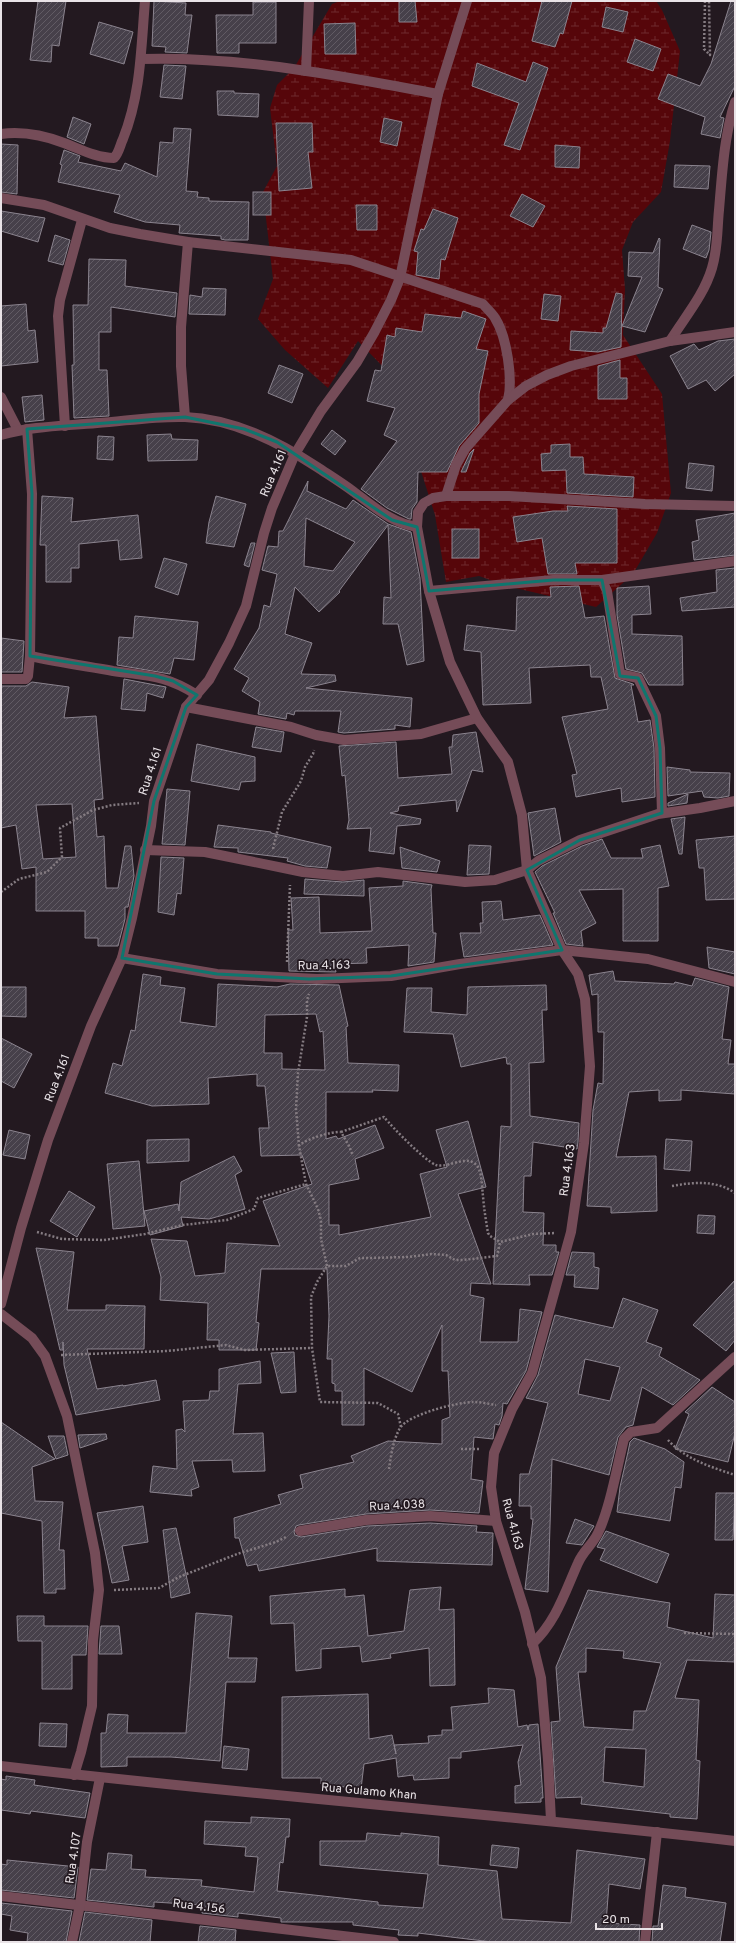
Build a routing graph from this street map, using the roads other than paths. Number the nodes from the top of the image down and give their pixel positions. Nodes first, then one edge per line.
1 (145, 1) edge
2 (310, 1) edge
3 (467, 1) edge
4 (141, 59) junction
5 (306, 70) junction
6 (438, 94) junction
7 (735, 102) edge
8 (1, 134) edge
9 (1, 198) edge
10 (82, 220) junction
11 (188, 242) junction
12 (400, 278) junction
13 (735, 332) edge
14 (670, 342) junction
15 (1, 397) edge
16 (508, 400) junction
17 (185, 417) junction
18 (65, 426) junction
19 (23, 430) junction
20 (1, 435) edge
21 (295, 454) junction
22 (446, 496) junction
23 (735, 506) edge
24 (417, 527) junction
25 (735, 561) edge
26 (602, 580) junction
27 (429, 591) junction
28 (30, 656) junction
29 (1, 679) edge
30 (197, 695) junction
31 (186, 707) junction
32 (477, 718) junction
33 (735, 801) edge
34 (662, 813) junction
35 (145, 850) junction
36 (527, 870) junction
37 (562, 950) junction
38 (122, 958) junction
39 (735, 982) edge
40 (1, 1304) edge
41 (1, 1314) edge
42 (735, 1358) edge
43 (496, 1521) junction
44 (300, 1530) road end
45 (532, 1644) junction
46 (1, 1766) edge
47 (74, 1775) junction
48 (100, 1778) junction
49 (551, 1821) junction
50 (656, 1832) junction
51 (735, 1841) edge
52 (1, 1896) edge
53 (80, 1905) junction
54 (72, 1942) edge
55 (394, 1942) edge
56 (645, 1942) edge

1 - 4 street
2 - 5 street
3 - 6 street, Rua 4.161
4 - 5 street
4 - 8 street
5 - 6 street
6 - 12 street, Rua 4.161
7 - 14 street
9 - 10 street
10 - 11 street
10 - 18 street
11 - 12 street
11 - 17 street
12 - 16 street
12 - 21 street, Rua 4.161
13 - 14 street
14 - 16 street
15 - 19 street
16 - 22 street
17 - 18 street
17 - 21 street
18 - 19 street
19 - 20 street
19 - 28 street
21 - 24 street
21 - 30 street, Rua 4.161
22 - 23 street
22 - 24 street
24 - 27 street
25 - 26 street
26 - 27 street
26 - 34 street
27 - 32 street
28 - 29 street
28 - 30 street
30 - 31 street, Rua 4.161
31 - 32 street
31 - 35 street, Rua 4.161
32 - 36 street
33 - 34 street
34 - 36 street
35 - 36 street
35 - 38 street, Rua 4.161
36 - 37 street
37 - 38 street, Rua 4.163
37 - 39 street
37 - 43 street, Rua 4.163
38 - 40 street, Rua 4.161
41 - 47 street
42 - 45 street
43 - 44 street, Rua 4.038
43 - 45 street, Rua 4.163
45 - 49 street, Rua 4.163
46 - 47 street, Rua Gulamo Khan
47 - 48 street, Rua Gulamo Khan
48 - 49 street, Rua Gulamo Khan
48 - 53 street, Rua 4.107
49 - 50 street, Rua Gulamo Khan
50 - 51 street, Rua Gulamo Khan
50 - 56 street
52 - 53 street, Rua 4.156
53 - 54 street, Rua 4.107
53 - 55 street, Rua 4.156

